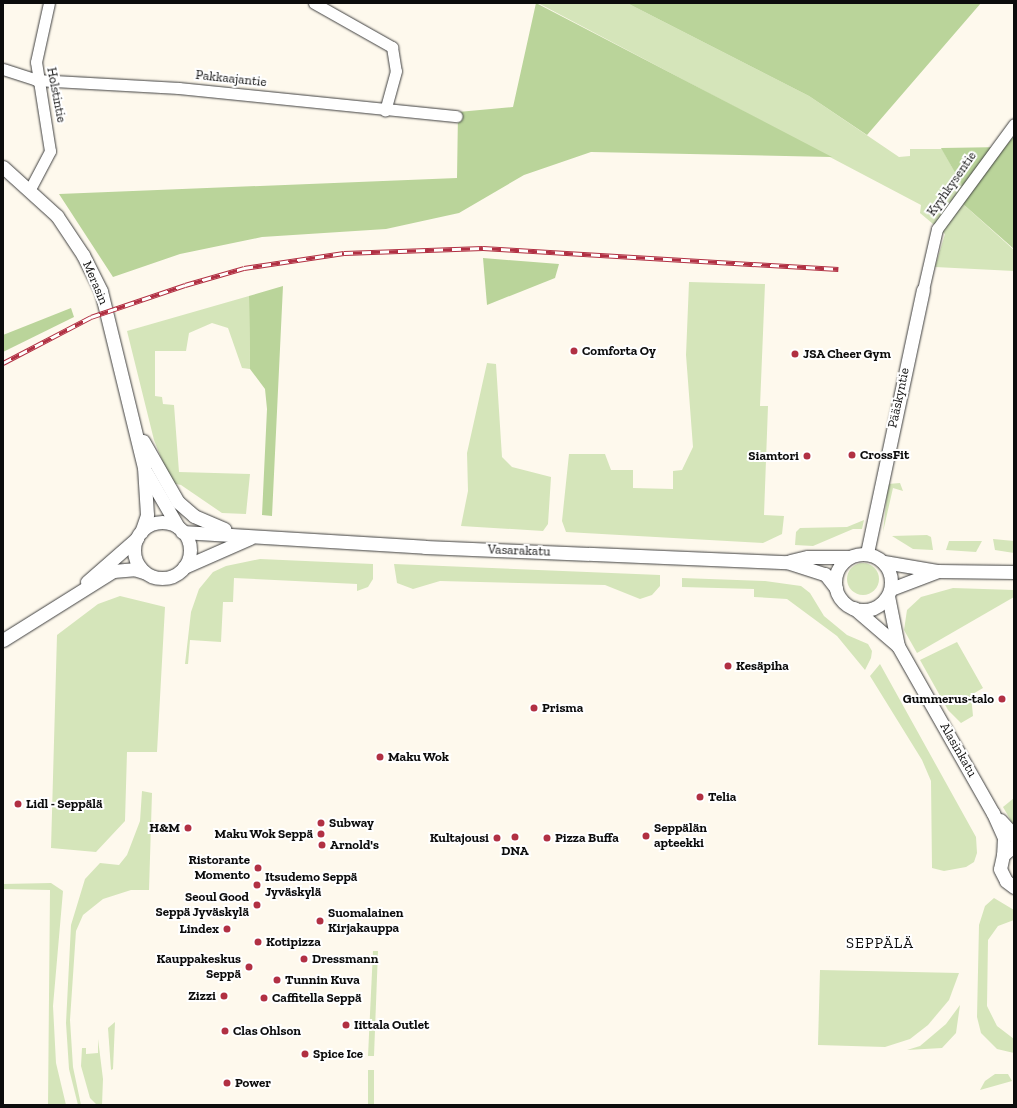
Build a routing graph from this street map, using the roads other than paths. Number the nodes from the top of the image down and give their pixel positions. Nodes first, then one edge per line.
1 (49, 3) edge
2 (314, 3) edge
3 (3, 69) edge
4 (36, 80) junction
5 (385, 111) junction
6 (457, 116) dead end
7 (1014, 124) edge
8 (3, 168) edge
9 (30, 189) junction
10 (923, 290) joint
11 (135, 427) junction
12 (144, 467) junction
13 (180, 530) junction
14 (139, 535) junction
15 (250, 537) junction
16 (867, 553) junction
17 (849, 557) junction
18 (787, 562) junction
19 (884, 562) junction
20 (184, 567) junction
21 (938, 571) junction
22 (144, 572) junction
23 (1014, 572) edge
24 (836, 588) junction
25 (80, 589) junction
26 (889, 593) junction
27 (854, 608) junction
28 (3, 640) edge
29 (898, 646) junction
30 (993, 812) junction
31 (1014, 835) edge
32 (1014, 846) edge
33 (1004, 855) junction
34 (1014, 887) edge

1 - 4 street, Holstintie
2 - 5 street
3 - 4 street, Pakkaajantie
4 - 5 street, Pakkaajantie
4 - 9 street, Holstintie
5 - 6 street, Pakkaajantie
7 - 10 street, Kyyhkysentie
8 - 9 street, Merasin
9 - 11 street, Merasin
10 - 16 street, Pääskyntie
11 - 12 street, Merasin
11 - 15 street, Merasin
12 - 13 street, Merasin
12 - 14 street, Merasin
13 - 14 street
13 - 15 street, Vasarakatu
13 - 20 street
14 - 22 street
14 - 25 street
15 - 18 street, Vasarakatu
15 - 20 street, Vasarakatu
16 - 17 street
16 - 19 street
17 - 18 street, Vasarakatu
17 - 24 street
18 - 24 street, Vasarakatu
19 - 21 street
19 - 26 street
20 - 22 street
21 - 23 street
21 - 26 street
22 - 25 street
24 - 27 street
25 - 28 street
26 - 27 street
26 - 29 street, Alasinkatu
27 - 29 street, Alasinkatu
29 - 30 street, Alasinkatu
30 - 31 street, Alasinkatu
30 - 33 street, Alasinkatu
32 - 33 street
33 - 34 street, Alasinkatu

